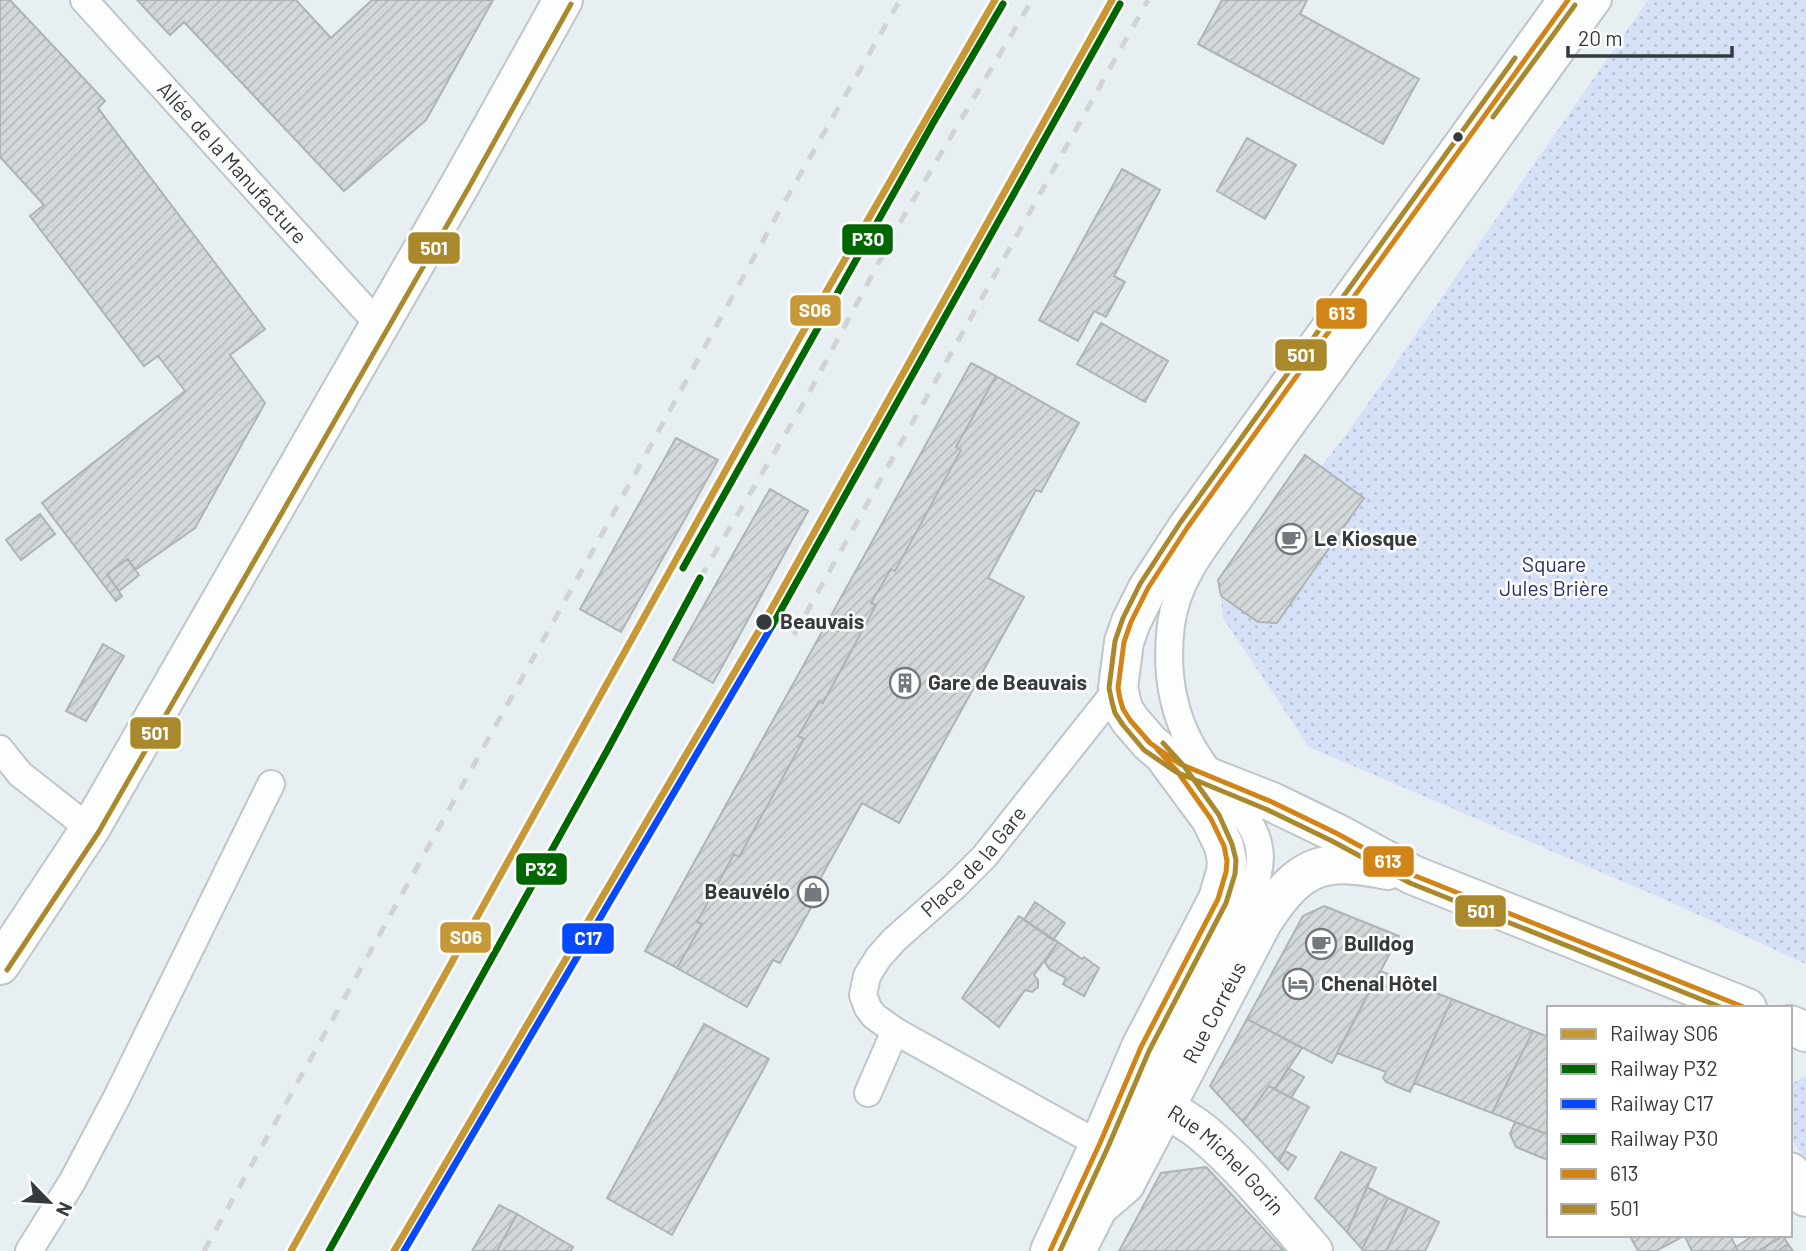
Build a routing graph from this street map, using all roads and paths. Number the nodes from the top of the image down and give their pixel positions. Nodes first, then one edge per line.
1 (84, 0) edge
2 (564, 0) edge
3 (1568, 0) edge
4 (1598, 0) edge
5 (380, 326) junction
6 (1118, 688) junction
7 (0, 749) edge
8 (1163, 754) junction
9 (1215, 779) junction
10 (10, 781) edge
11 (271, 784) dead end
12 (90, 829) junction
13 (1413, 875) junction
14 (0, 965) edge
15 (1742, 1006) edge
16 (895, 1031) junction
17 (868, 1093) dead end
18 (1145, 1096) junction
19 (1117, 1153) junction
20 (1792, 1175) edge
21 (1806, 1197) edge
22 (29, 1251) edge
23 (1050, 1251) edge
24 (1076, 1251) edge
25 (1313, 1251) edge

1 - 5 lane, Allée de la Manufacture
2 - 5 street
3 - 6 street
4 - 9 lane
5 - 12 street
6 - 8 street
6 - 16 lane, Place de la Gare
7 - 10 lane
8 - 9 street
8 - 18 street, Rue Corréus
9 - 13 street
9 - 18 lane
10 - 12 lane
11 - 22 lane
12 - 14 street
13 - 15 street
13 - 18 street, Rue Corréus
16 - 17 lane
16 - 19 lane, Place de la Gare
18 - 19 street, Rue Corréus
18 - 25 street, Rue Michel Gorin
19 - 23 street, Rue Corréus
19 - 24 street, Rue Corréus
20 - 21 street

